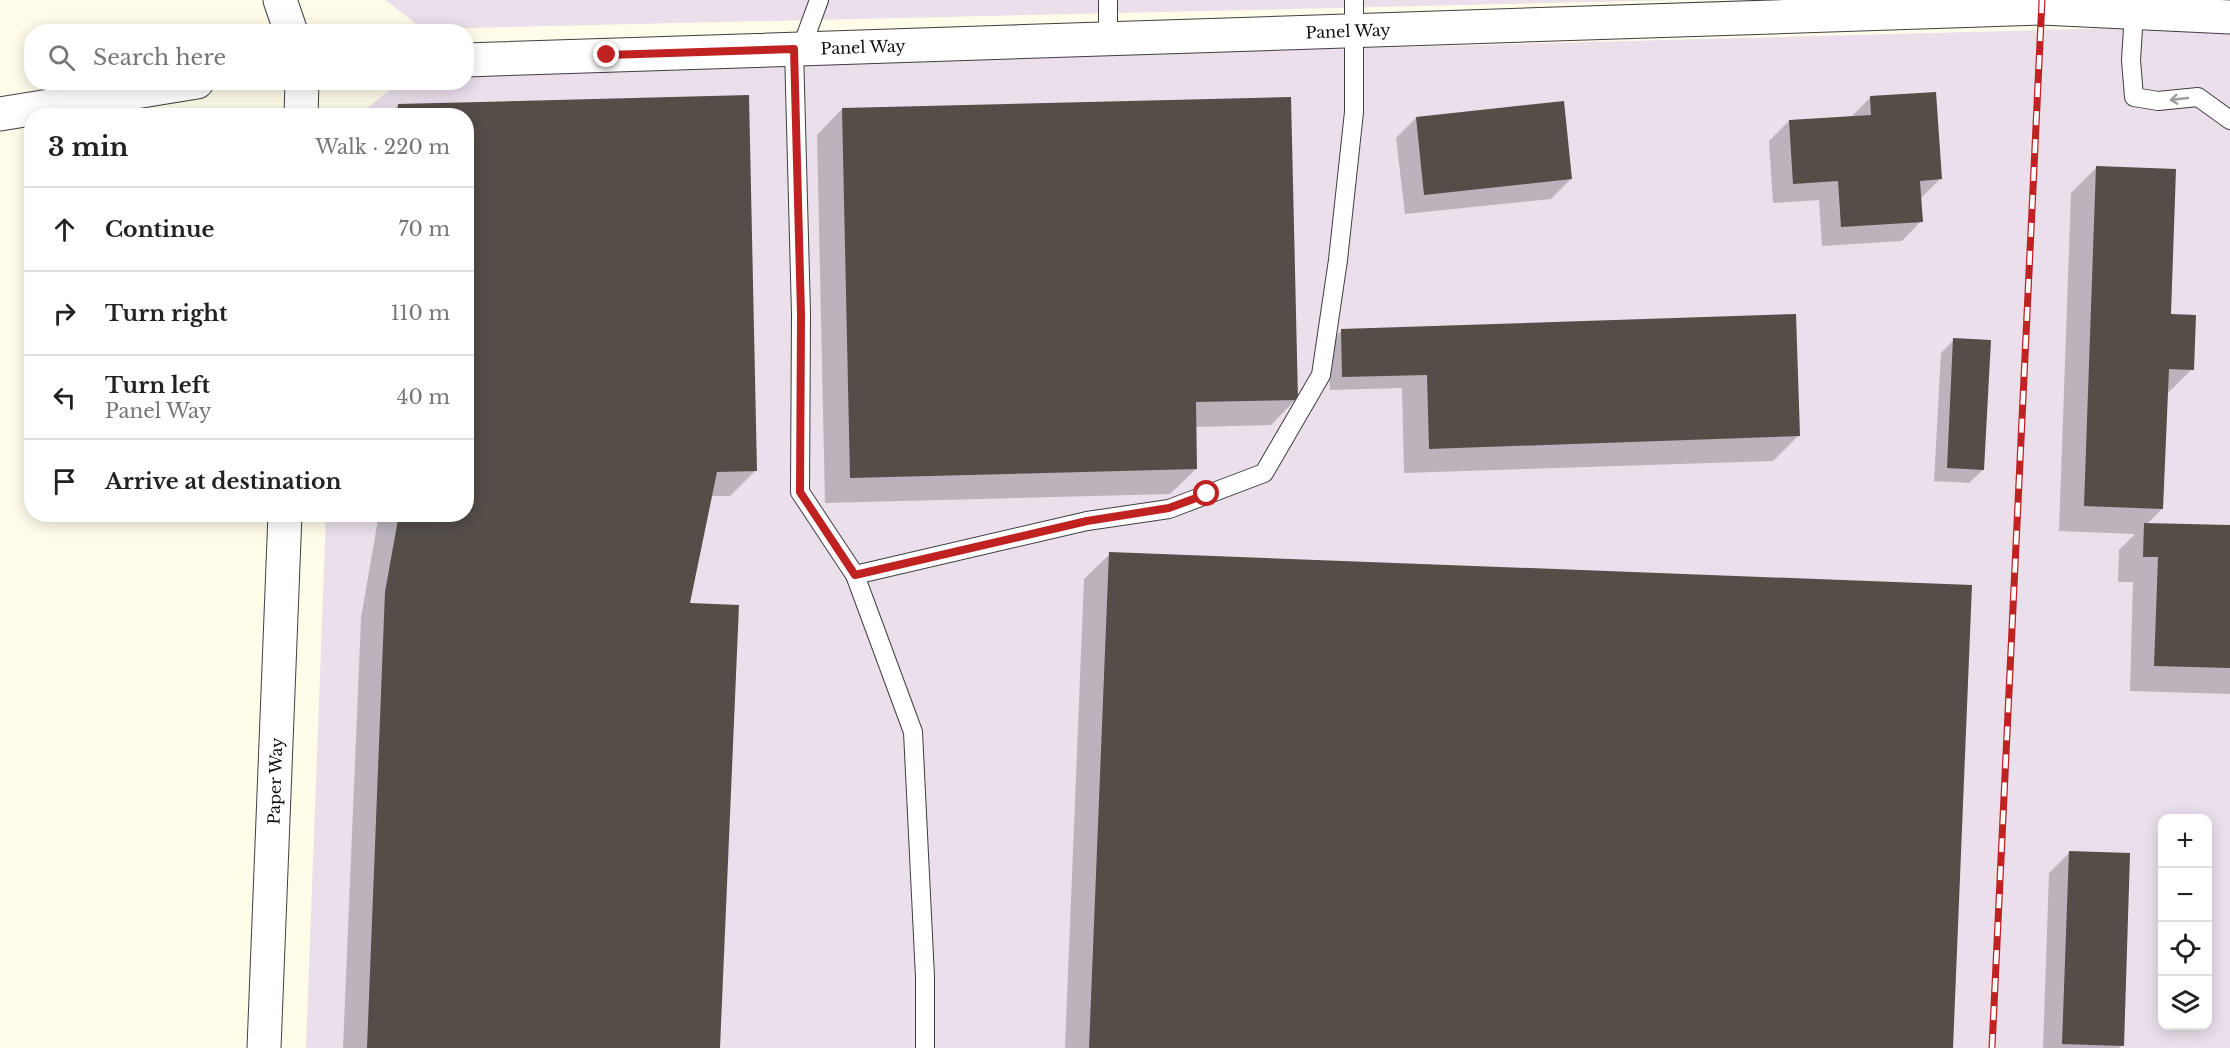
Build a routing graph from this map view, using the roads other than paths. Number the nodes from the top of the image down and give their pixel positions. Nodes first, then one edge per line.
1 (280, 0) edge
2 (819, 0) edge
3 (1108, 0) edge
4 (2133, 13) junction
5 (1354, 15) edge
6 (2230, 17) edge
7 (288, 24) edge
8 (1108, 39) junction
9 (798, 49) junction
10 (474, 60) edge
11 (148, 90) edge
12 (302, 90) edge
13 (37, 108) edge
14 (301, 108) edge
15 (24, 110) edge
16 (0, 114) edge
17 (2230, 120) edge
18 (285, 522) edge
19 (855, 575) junction
20 (264, 1048) edge
21 (925, 1048) edge

1 - 7 street
2 - 9 lane
3 - 8 lane
4 - 5 street, Panel Way
4 - 6 street, Panel Way
17 -> 4 lane
5 - 8 street, Panel Way
5 - 19 lane
8 - 9 street, Panel Way
9 - 10 street, Panel Way
9 - 19 lane
11 - 13 street
12 - 14 street
15 - 16 street
18 - 20 street, Paper Way
19 - 21 lane

